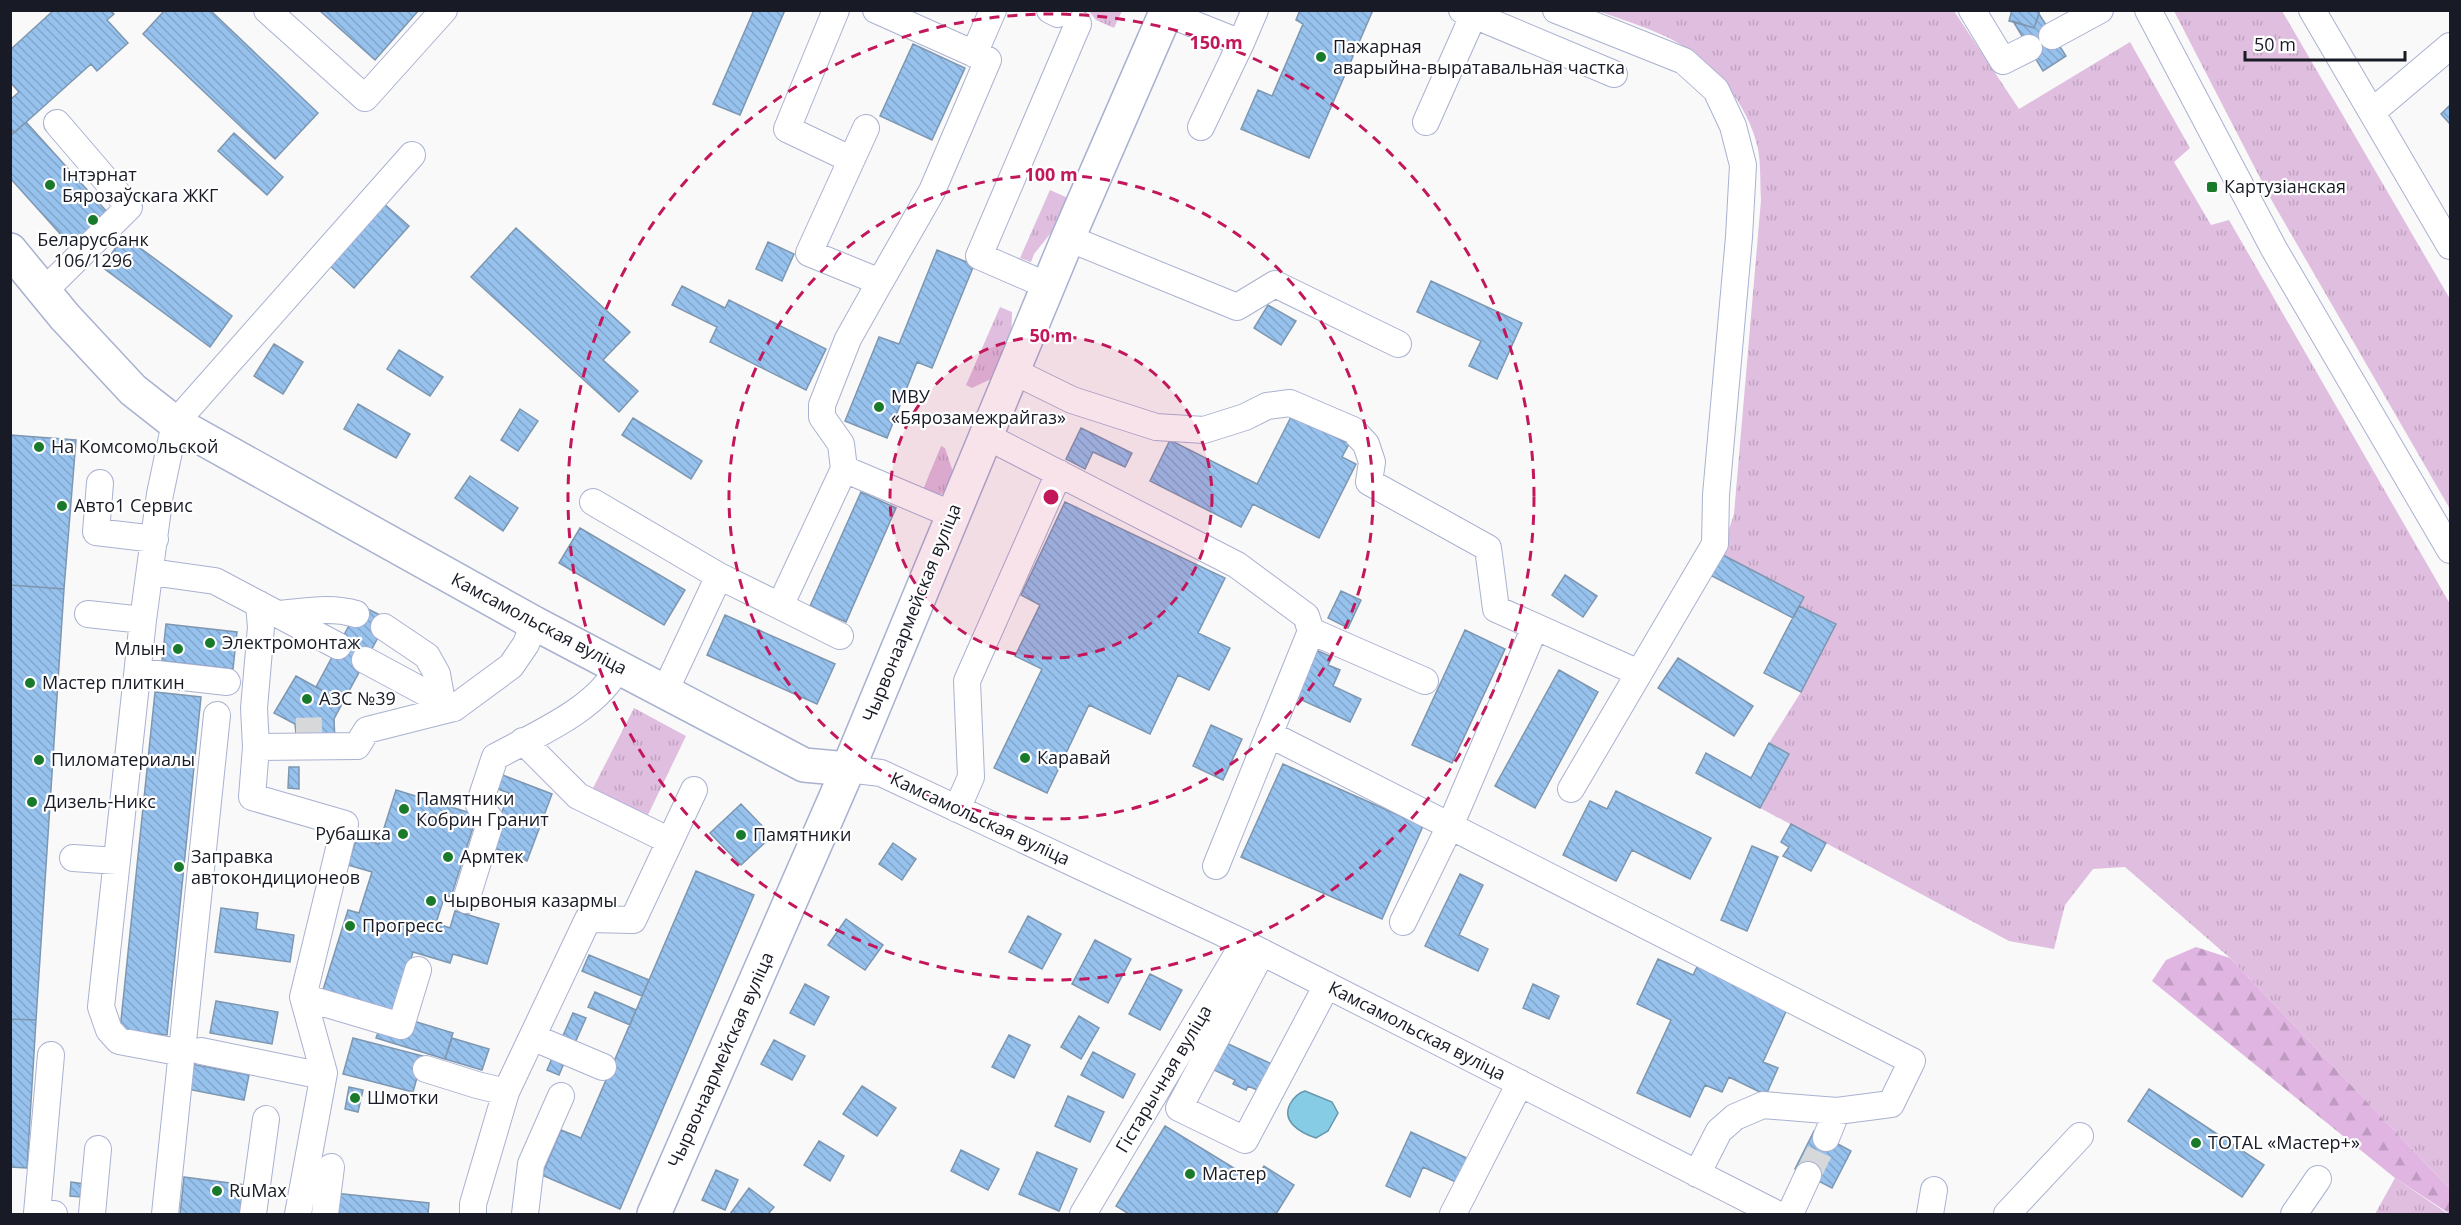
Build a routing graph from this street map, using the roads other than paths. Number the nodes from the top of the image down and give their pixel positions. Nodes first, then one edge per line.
1 (267, 10) edge
2 (444, 10) edge
3 (836, 10) edge
4 (876, 10) edge
5 (993, 10) edge
6 (1255, 10) edge
7 (1556, 10) edge
8 (1972, 10) edge
9 (2100, 10) edge
10 (2148, 10) edge
11 (2312, 10) edge
12 (1167, 12) edge
13 (1468, 13) edge
14 (1062, 16) edge
15 (2062, 24) edge
16 (1241, 43) junction
17 (2451, 46) edge
18 (2029, 48) dead end
19 (974, 54) junction
20 (1614, 74) dead end
21 (2372, 111) junction
22 (1426, 122) dead end
23 (57, 123) dead end
24 (1201, 127) dead end
25 (866, 128) dead end
26 (412, 154) dead end
27 (850, 159) junction
28 (1068, 238) junction
29 (2451, 246) edge
30 (10, 250) edge
31 (880, 282) junction
32 (1048, 286) junction
33 (44, 291) junction
34 (1398, 344) dead end
35 (1013, 371) junction
36 (175, 423) junction
37 (986, 436) junction
38 (844, 470) junction
39 (1059, 473) junction
40 (100, 483) dead end
41 (593, 502) dead end
42 (953, 515) junction
43 (155, 539) junction
44 (2451, 550) edge
45 (151, 572) junction
46 (719, 576) junction
47 (780, 606) junction
48 (268, 609) junction
49 (88, 614) dead end
50 (356, 614) dead end
51 (143, 620) junction
52 (534, 623) junction
53 (384, 627) dead end
54 (1535, 627) junction
55 (1311, 631) junction
56 (840, 636) dead end
57 (338, 646) dead end
58 (366, 660) dead end
59 (618, 667) junction
60 (139, 672) junction
61 (1639, 673) junction
62 (1425, 681) dead end
63 (227, 682) dead end
64 (665, 692) junction
65 (448, 705) junction
66 (217, 715) dead end
67 (334, 730) tunnel mouth
68 (367, 730) junction
69 (296, 731) tunnel mouth
70 (1269, 734) junction
71 (256, 737) junction
72 (523, 741) junction
73 (848, 769) junction
74 (1571, 789) dead end
75 (694, 790) dead end
76 (957, 809) junction
77 (1449, 826) junction
78 (670, 841) junction
79 (73, 858) dead end
80 (117, 861) junction
81 (1216, 866) dead end
82 (466, 900) dead end
83 (1403, 922) dead end
84 (1253, 947) junction
85 (418, 970) dead end
86 (1327, 985) junction
87 (303, 998) junction
88 (532, 1037) junction
89 (192, 1052) junction
90 (51, 1055) dead end
91 (603, 1067) dead end
92 (426, 1069) dead end
93 (323, 1076) junction
94 (1520, 1083) junction
95 (506, 1092) junction
96 (561, 1096) dead end
97 (1837, 1111) junction
98 (266, 1119) dead end
99 (2080, 1136) dead end
100 (1826, 1138) tunnel mouth
101 (98, 1149) dead end
102 (330, 1167) dead end
103 (1697, 1174) junction
104 (1808, 1175) tunnel mouth
105 (2318, 1179) dead end
106 (54, 1215) edge
107 (92, 1215) edge
108 (165, 1215) edge
109 (253, 1215) edge
110 (298, 1215) edge
111 (325, 1215) edge
112 (473, 1215) edge
113 (525, 1215) edge
114 (654, 1215) edge
115 (1083, 1215) edge
116 (1453, 1215) edge
117 (1777, 1215) edge
118 (1790, 1215) edge
119 (2007, 1215) edge
120 (2294, 1215) edge

1 - 2 street
3 - 27 street
4 - 19 street
5 - 19 street
6 - 16 street
7 - 61 street
8 - 18 street
9 - 15 street
10 - 44 street
11 - 21 street
12 - 16 street
12 - 28 main road, Чырвонаармейская вуліца
13 - 20 street
13 - 22 street
14 - 32 street
16 - 24 street
17 - 21 street
19 - 31 street
21 - 29 street
23 - 33 street
25 - 27 street
26 - 36 street
27 - 31 street
28 - 32 main road, Чырвонаармейская вуліца
28 - 34 street
30 - 33 main road, Камсамольская вуліца
31 - 38 street
32 - 35 main road, Чырвонаармейская вуліца
33 - 36 main road, Камсамольская вуліца
35 - 37 main road, Чырвонаармейская вуліца
35 - 54 street
36 - 43 street
36 - 52 main road, Камсамольская вуліца
37 - 39 street
37 - 42 main road, Чырвонаармейская вуліца
38 - 42 street
38 - 47 street
39 - 55 street
39 - 76 street
40 - 43 street
41 - 46 street
42 - 73 main road, Чырвонаармейская вуліца
43 - 45 street
45 - 48 street
45 - 51 street
46 - 47 street
46 - 64 street
47 - 56 street
48 - 50 street
48 - 57 street
48 - 71 street
49 - 51 street
51 - 60 street
52 - 59 main road, Камсамольская вуліца
52 - 65 street
53 - 65 street
54 - 61 street
54 - 77 street
55 - 62 street
55 - 70 street
58 - 65 street
59 - 64 main road, Камсамольская вуліца
59 - 72 street
60 - 63 street
60 - 80 street
61 - 74 street
64 - 73 main road, Камсамольская вуліца
65 - 68 street
66 - 89 street
67 - 68 street
68 - 71 street
69 - 71 street
70 - 77 street
70 - 81 street
71 - 87 street
72 - 78 street
72 - 82 street
73 - 76 street, Камсамольская вуліца
73 - 114 main road, Чырвонаармейская вуліца
75 - 78 street
76 - 84 street, Камсамольская вуліца
77 - 83 street
77 - 97 street
78 - 88 street
79 - 80 street
80 - 89 street
84 - 86 street, Камсамольская вуліца
84 - 86 street
84 - 115 street, Гістарычная вуліца
85 - 87 street
86 - 94 street, Камсамольская вуліца
87 - 93 street
88 - 91 street
88 - 95 street
89 - 93 street
89 - 108 street
90 - 106 street
92 - 95 street
93 - 110 street
94 - 103 street, Камсамольская вуліца
94 - 116 street
95 - 112 street
96 - 113 street
97 - 100 street
97 - 103 street
98 - 109 street
99 - 119 street
101 - 107 street
102 - 111 street
103 - 117 street, Камсамольская вуліца
104 - 118 street
105 - 120 street

